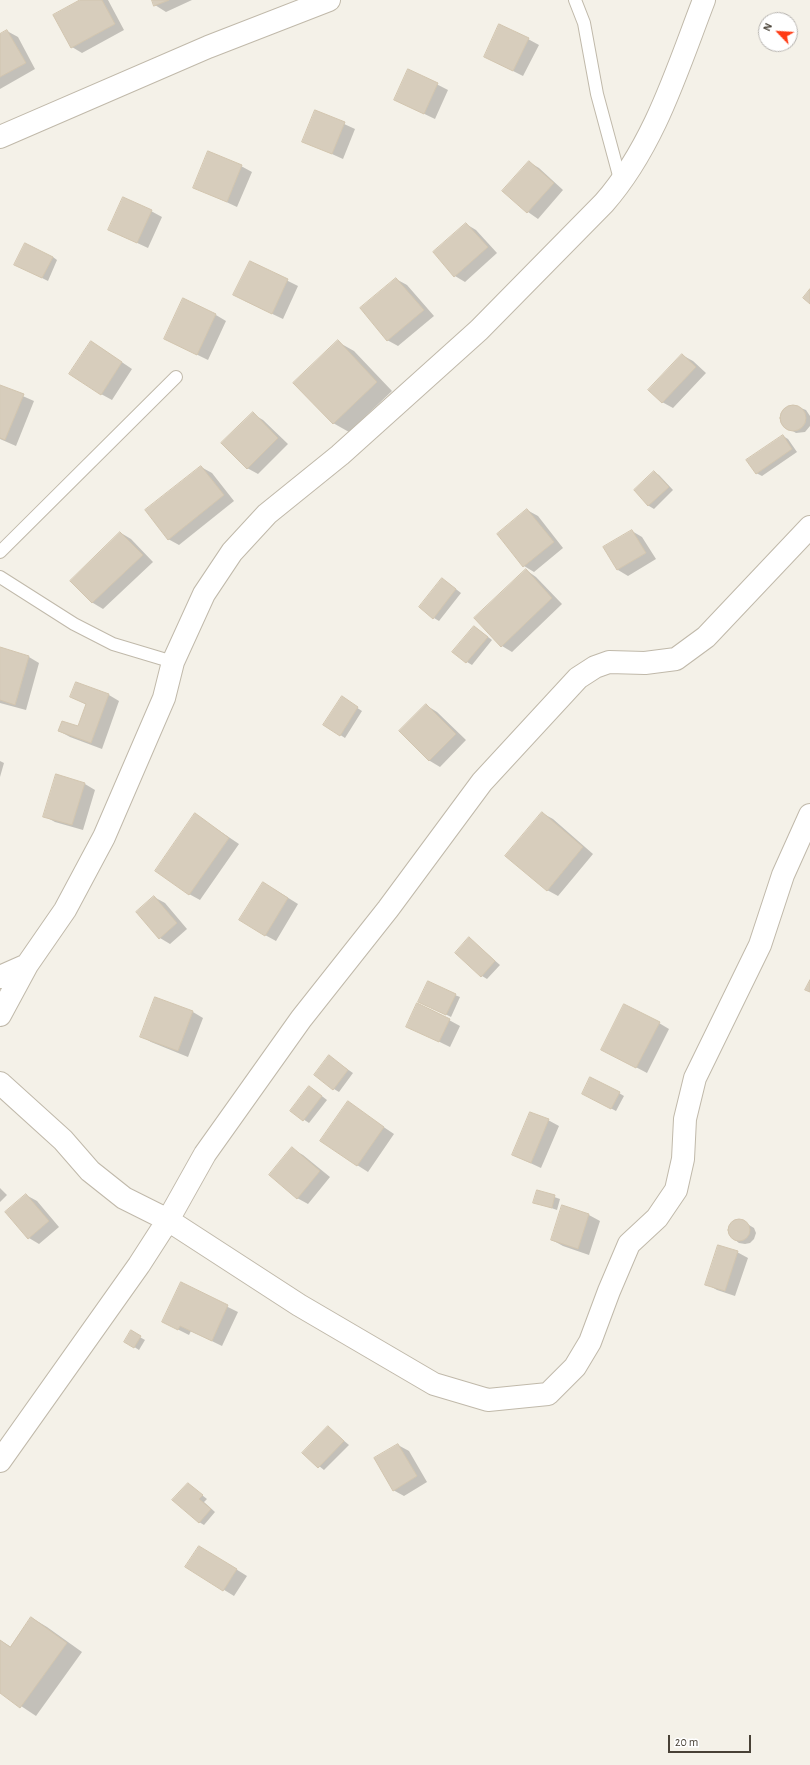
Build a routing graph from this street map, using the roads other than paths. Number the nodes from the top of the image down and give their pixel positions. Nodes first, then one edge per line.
1 (329, 0) edge
2 (575, 0) edge
3 (704, 0) edge
4 (0, 137) edge
5 (621, 184) junction
6 (176, 377) dead end
7 (810, 527) edge
8 (0, 552) edge
9 (0, 577) edge
10 (173, 662) junction
11 (810, 815) edge
12 (27, 965) junction
13 (0, 977) edge
14 (0, 1015) edge
15 (0, 1083) edge
16 (168, 1220) junction
17 (0, 1461) edge

1 - 4 street
2 - 5 lane
3 - 5 street
5 - 10 street
6 - 8 lane
7 - 16 street
9 - 10 lane
10 - 12 street
11 - 16 street
12 - 13 street
12 - 14 street
15 - 16 street
16 - 17 street

